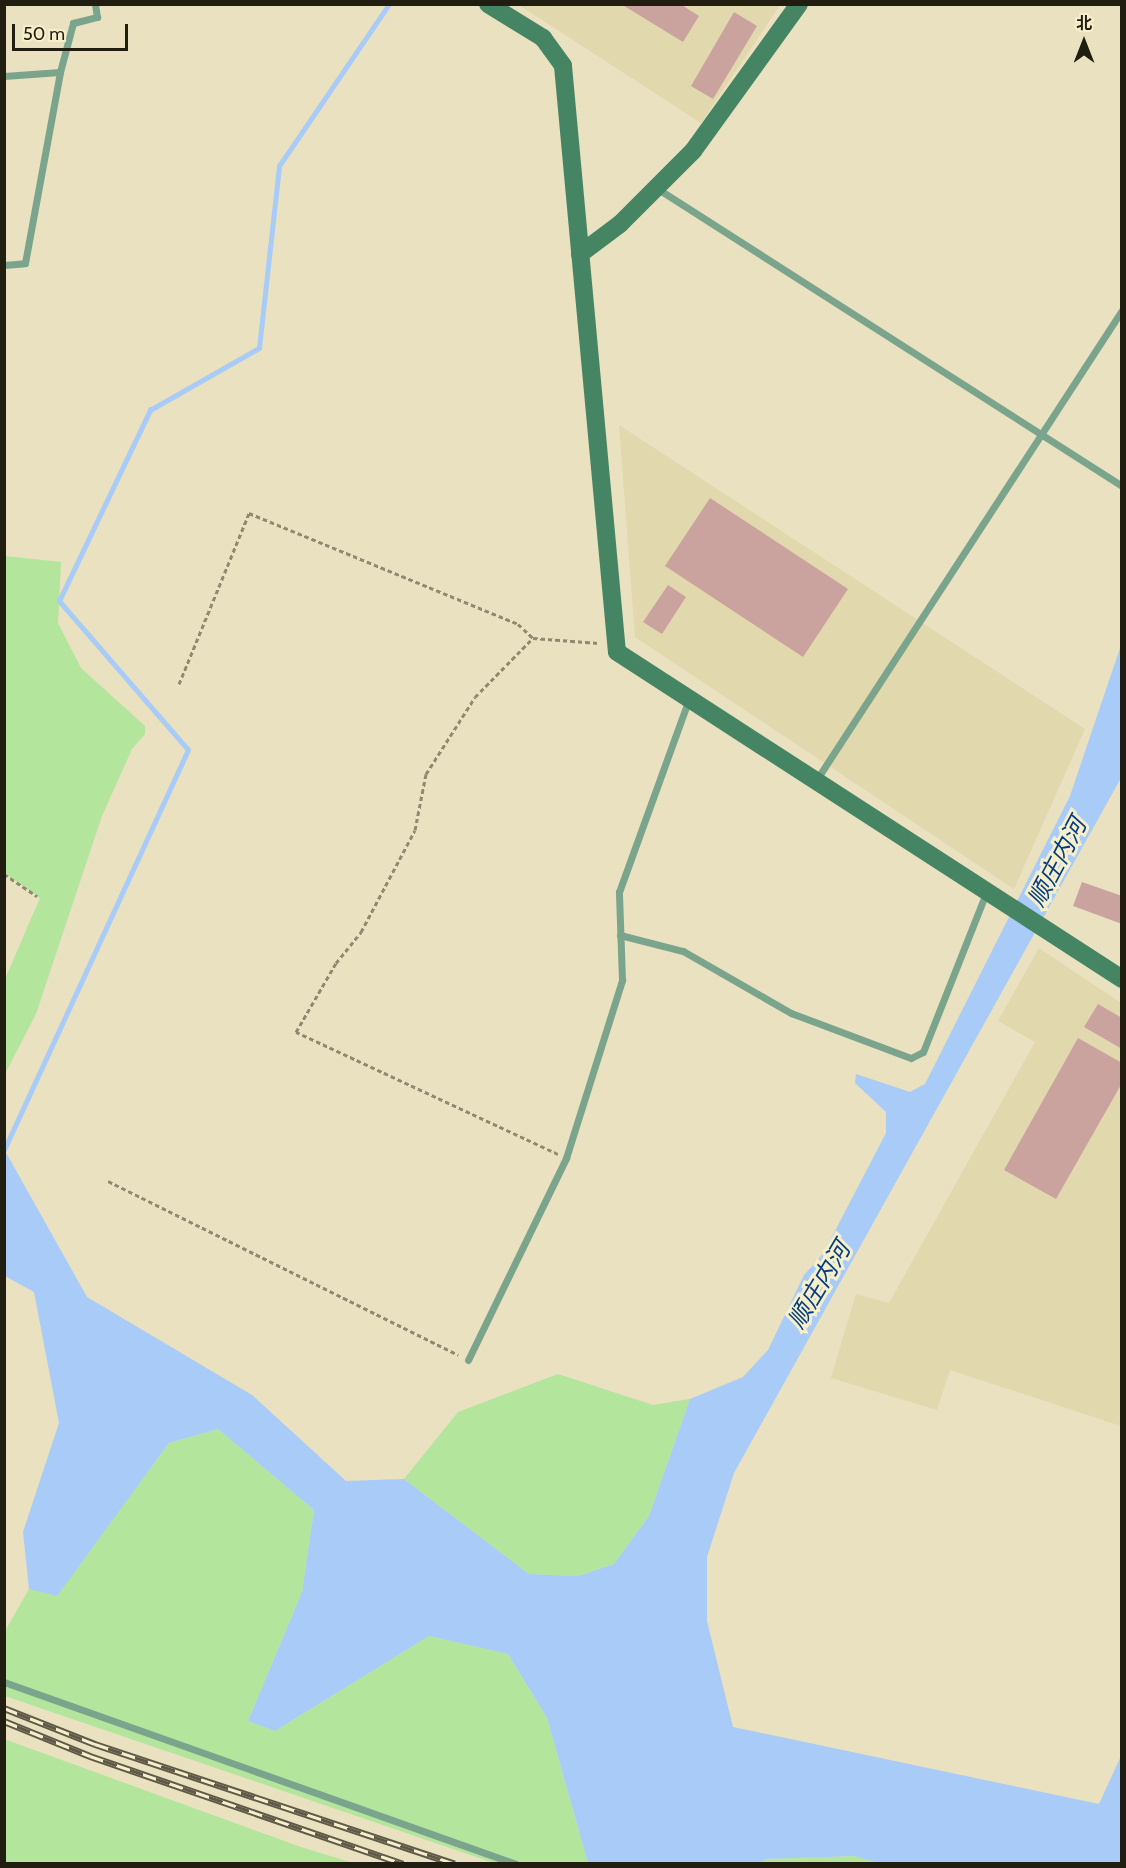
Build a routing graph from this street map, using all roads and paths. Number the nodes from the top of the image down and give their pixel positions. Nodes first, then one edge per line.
1 (95, 4) edge
2 (488, 4) edge
3 (799, 4) edge
4 (60, 72) junction
5 (4, 76) edge
6 (656, 188) junction
7 (580, 254) junction
8 (4, 265) edge
9 (1122, 310) edge
10 (1042, 433) junction
11 (1122, 486) edge
12 (533, 638) junction
13 (617, 652) junction
14 (179, 684) dead end
15 (689, 698) junction
16 (816, 781) junction
17 (4, 874) edge
18 (986, 893) junction
19 (37, 896) dead end
20 (620, 935) junction
21 (1122, 979) edge
22 (566, 1158) junction
23 (108, 1181) dead end
24 (468, 1360) joint
25 (4, 1682) edge
26 (516, 1863) edge

1 - 4 lane
2 - 7 street
3 - 6 street
4 - 5 lane
4 - 8 lane
6 - 7 street
6 - 10 lane
7 - 13 street
9 - 10 lane
10 - 11 lane
10 - 16 lane
12 - 13 path
12 - 14 path
12 - 22 path
13 - 15 street
15 - 16 street
15 - 20 lane
16 - 18 street
17 - 19 path
18 - 20 lane
18 - 21 street
20 - 22 lane
22 - 24 lane
23 - 24 path
25 - 26 lane

